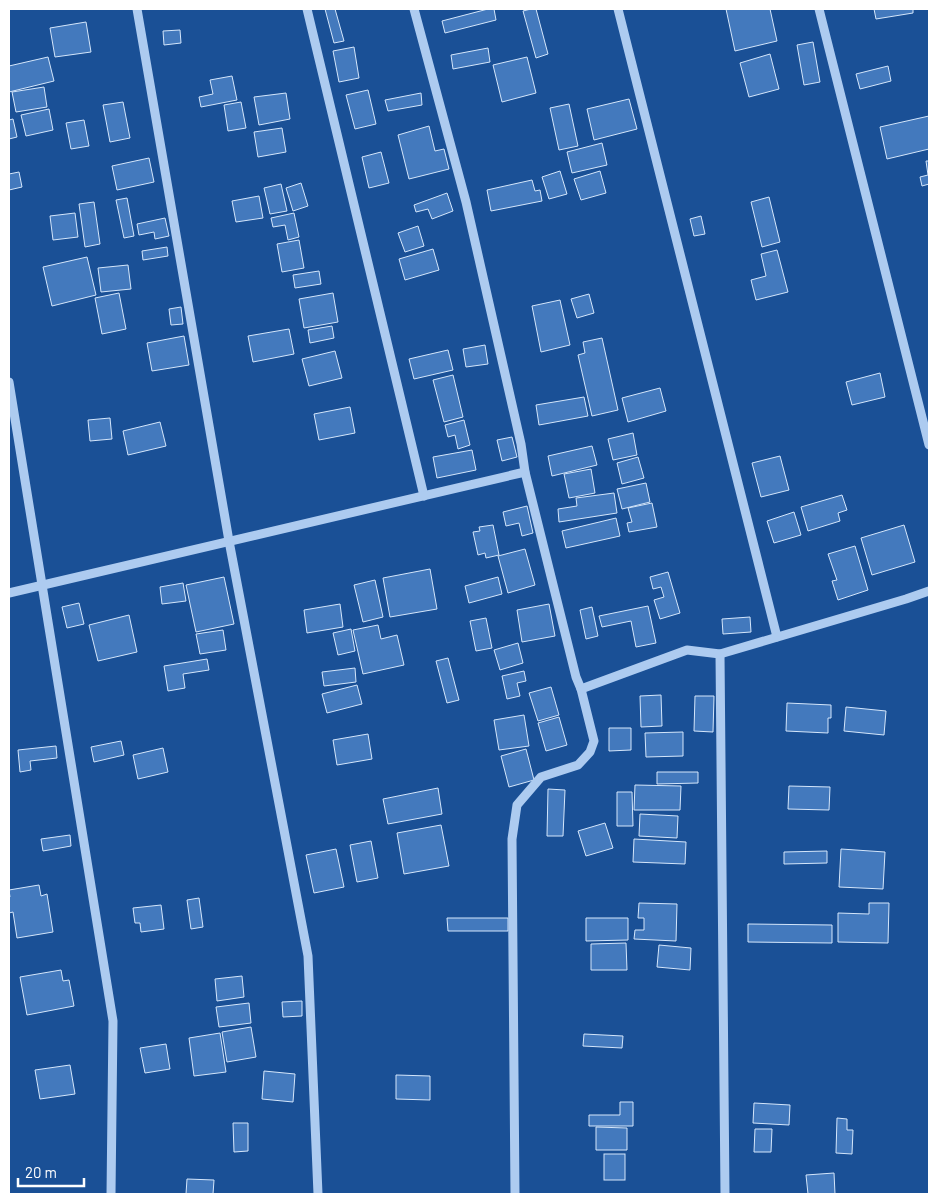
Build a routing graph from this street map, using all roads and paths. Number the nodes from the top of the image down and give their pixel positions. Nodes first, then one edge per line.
1 (137, 9) edge
2 (307, 9) edge
3 (414, 9) edge
4 (618, 9) edge
5 (819, 9) edge
6 (9, 382) edge
7 (929, 445) edge
8 (525, 472) junction
9 (424, 496) junction
10 (229, 541) junction
11 (42, 585) junction
12 (929, 591) edge
13 (9, 592) edge
14 (777, 637) junction
15 (720, 654) junction
16 (582, 689) junction
17 (111, 1194) edge
18 (318, 1194) edge
19 (515, 1194) edge
20 (725, 1194) edge

1 - 10 street
2 - 9 street
3 - 8 street
4 - 14 street
5 - 7 street
6 - 11 street
8 - 9 street
8 - 16 street
9 - 10 street
10 - 11 street
10 - 18 street
11 - 13 street
11 - 17 street
12 - 14 street
14 - 15 street
15 - 16 street
15 - 20 street
16 - 19 street

